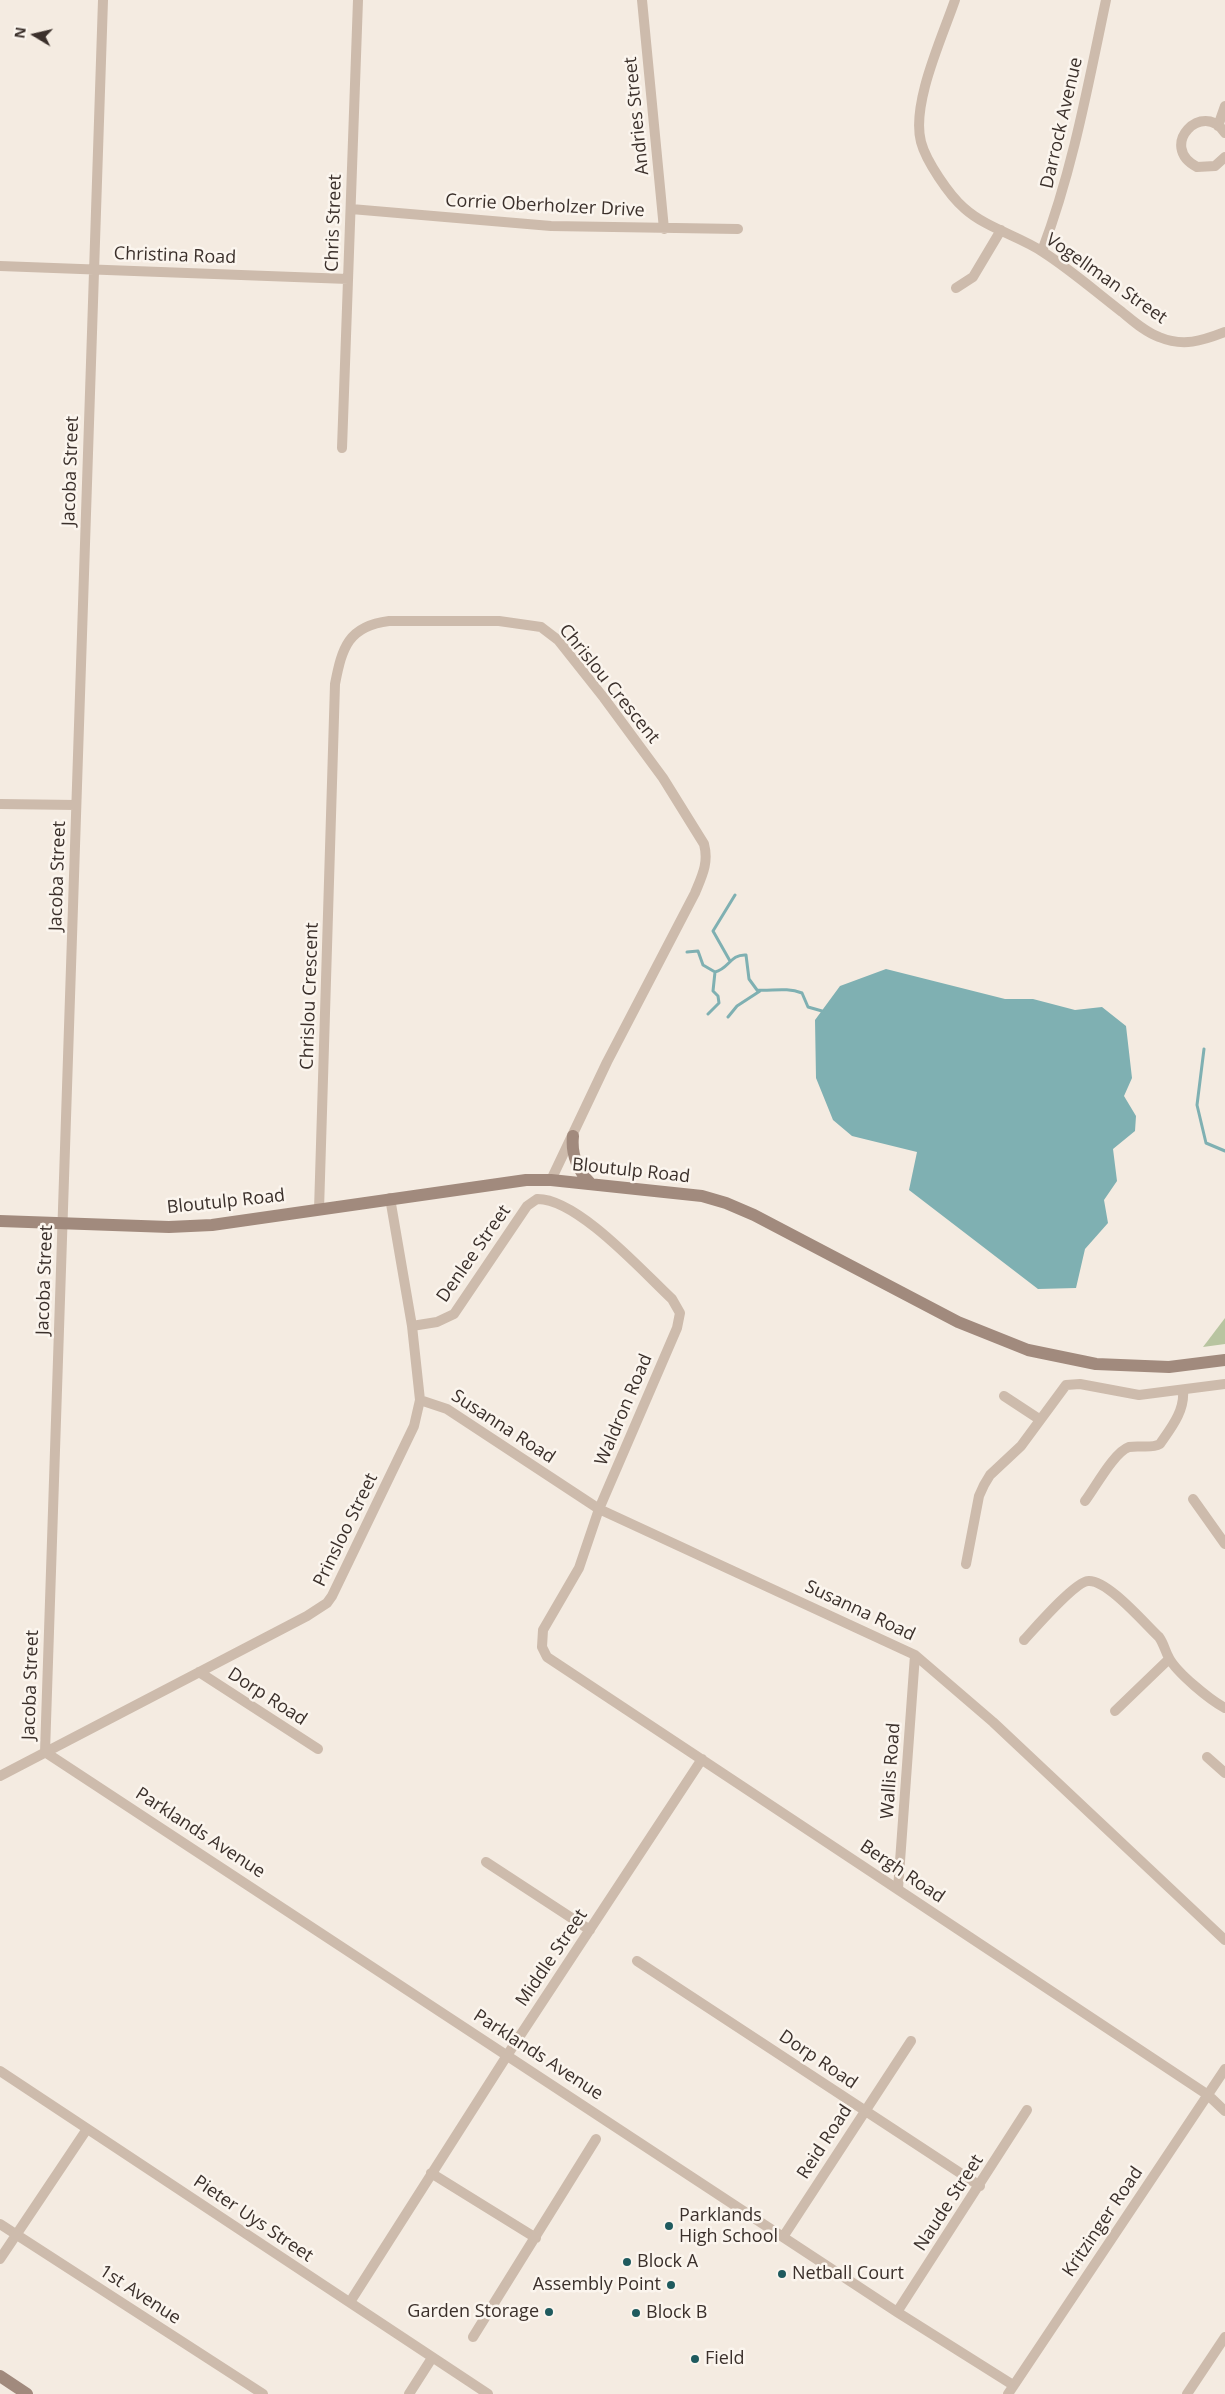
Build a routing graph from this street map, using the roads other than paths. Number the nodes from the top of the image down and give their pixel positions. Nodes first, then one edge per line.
1 (103, 0) edge
2 (358, 0) edge
3 (642, 0) edge
4 (955, 0) edge
5 (1106, 0) edge
6 (1225, 106) edge
7 (1222, 129) edge
8 (1225, 157) edge
9 (351, 209) junction
10 (664, 229) junction
11 (738, 229) dead end
12 (1001, 230) junction
13 (1042, 251) junction
14 (0, 266) edge
15 (94, 268) junction
16 (348, 279) junction
17 (956, 288) dead end
18 (1225, 332) edge
19 (342, 448) dead end
20 (0, 804) edge
21 (76, 805) junction
22 (573, 1136) junction
23 (551, 1180) junction
24 (591, 1184) junction
25 (390, 1198) junction
26 (558, 1203) joint
27 (319, 1210) junction
28 (0, 1221) edge
29 (63, 1224) junction
30 (412, 1326) junction
31 (1225, 1360) edge
32 (1225, 1384) edge
33 (1183, 1390) junction
34 (1004, 1396) dead end
35 (420, 1400) junction
36 (1039, 1419) junction
37 (1193, 1499) dead end
38 (1085, 1501) dead end
39 (599, 1509) junction
40 (1225, 1544) edge
41 (966, 1564) dead end
42 (1024, 1640) dead end
43 (915, 1655) junction
44 (1169, 1659) junction
45 (557, 1665) joint
46 (199, 1672) junction
47 (1225, 1708) edge
48 (1115, 1711) dead end
49 (318, 1749) dead end
50 (45, 1752) junction
51 (1208, 1757) dead end
52 (702, 1759) junction
53 (1225, 1773) edge
54 (0, 1776) edge
55 (486, 1862) dead end
56 (898, 1889) junction
57 (590, 1930) junction
58 (1225, 1940) edge
59 (637, 1961) dead end
60 (912, 2041) dead end
61 (508, 2054) junction
62 (1225, 2069) edge
63 (0, 2071) edge
64 (1208, 2095) junction
65 (1027, 2110) dead end
66 (865, 2111) junction
67 (1225, 2111) edge
68 (87, 2129) junction
69 (596, 2139) dead end
70 (431, 2173) junction
71 (980, 2186) junction
72 (0, 2224) edge
73 (15, 2234) junction
74 (783, 2236) junction
75 (536, 2238) junction
76 (0, 2259) edge
77 (350, 2302) junction
78 (897, 2312) junction
79 (473, 2337) dead end
80 (1225, 2337) edge
81 (432, 2358) junction
82 (0, 2376) edge
83 (1011, 2390) edge
84 (27, 2394) edge
85 (263, 2394) edge
86 (409, 2394) edge
87 (488, 2394) edge
88 (1187, 2394) edge

1 - 15 street, Jacoba Street
2 - 9 street, Chris Street
3 - 10 street, Andries Street
4 - 12 street, Vogellman Street
5 - 13 street, Darrock Avenue
6 - 7 street
7 - 8 street
9 - 10 street, Corrie Oberholzer Drive
9 - 16 street, Chris Street
10 - 11 street, Corrie Oberholzer Drive
12 - 13 street, Vogellman Street
12 - 17 street
13 - 18 street, Vogellman Street
14 - 15 street, Christina Road
15 - 16 street, Christina Road
15 - 21 street, Jacoba Street
16 - 19 street, Chris Street
20 - 21 street
21 - 29 street, Jacoba Street
22 - 23 street, Chrislou Crescent
22 - 24 street
22 - 27 street, Chrislou Crescent
23 - 24 street, Bloutulp Road
23 - 25 street, Bloutulp Road
24 - 31 street, Bloutulp Road
25 - 27 street, Bloutulp Road
25 - 30 street, Prinsloo Street
26 - 30 street, Denlee Street
26 - 39 street, Waldron Road
27 - 29 street, Bloutulp Road
28 - 29 street, Bloutulp Road
29 - 50 street, Jacoba Street
30 - 35 street, Prinsloo Street
32 - 33 street
33 - 36 street
33 - 38 street
34 - 36 street
35 - 39 street, Susanna Road
35 - 46 street, Prinsloo Street
36 - 41 street
37 - 40 street
39 - 43 street, Susanna Road
39 - 45 street, Waldron Road
42 - 44 street
43 - 56 street, Wallis Road
43 - 58 street, Susanna Road
44 - 47 street
44 - 48 street
45 - 52 street, Bergh Road
46 - 49 street, Dorp Road
46 - 50 street, Prinsloo Street
50 - 54 street, Prinsloo Street
50 - 61 street, Parklands Avenue
51 - 53 street
52 - 56 street, Bergh Road
52 - 57 street, Middle Street
55 - 57 street
56 - 64 street, Bergh Road
57 - 61 street, Middle Street
59 - 66 street, Dorp Road
60 - 66 street, Reid Road
61 - 70 street, Middle Street
61 - 74 street, Parklands Avenue
62 - 64 street, Kritzinger Road
63 - 68 street, Pieter Uys Street
64 - 67 street, Bergh Road
64 - 83 street, Kritzinger Road
65 - 71 street, Naude Street
66 - 71 street, Dorp Road
66 - 74 street, Reid Road
68 - 73 street
68 - 77 street, Pieter Uys Street
69 - 75 street
70 - 75 street
70 - 77 street, Middle Street
71 - 78 street, Naude Street
72 - 73 street, 1st Avenue
73 - 76 street
73 - 85 street, 1st Avenue
74 - 78 street, Parklands Avenue
75 - 79 street
77 - 81 street, Pieter Uys Street
78 - 83 street, Parklands Avenue
80 - 88 street
81 - 86 street
81 - 87 street, Pieter Uys Street
82 - 84 street

